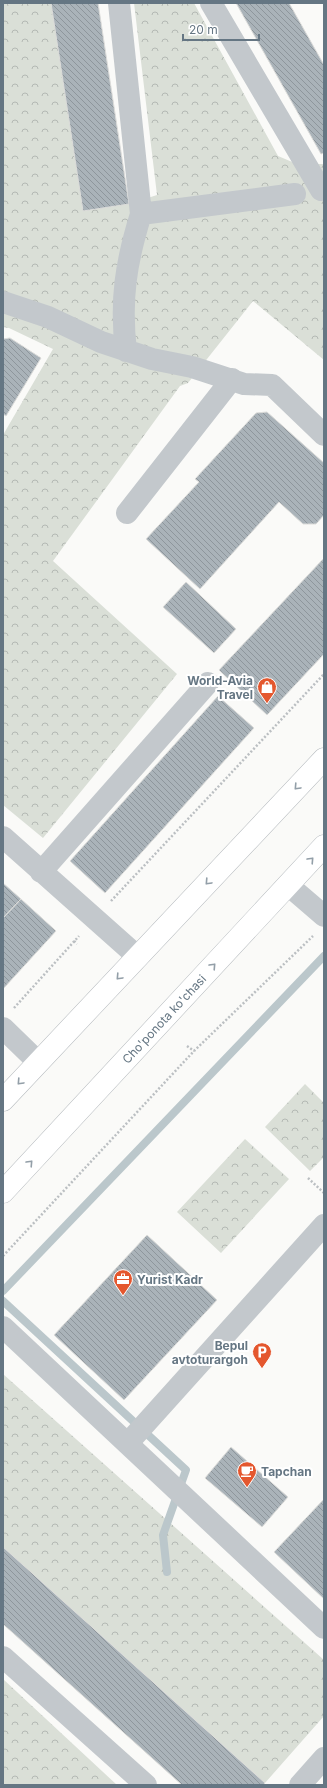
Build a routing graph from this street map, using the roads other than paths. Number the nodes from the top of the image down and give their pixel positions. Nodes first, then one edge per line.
1 (119, 3) edge
2 (211, 3) edge
3 (321, 190) dead end
4 (295, 194) dead end
5 (141, 214) junction
6 (3, 302) edge
7 (126, 351) junction
8 (232, 379) junction
9 (324, 435) edge
10 (127, 513) dead end
11 (208, 683) dead end
12 (322, 763) edge
13 (3, 837) edge
14 (324, 846) edge
15 (41, 872) junction
16 (288, 885) junction
17 (321, 924) edge
18 (138, 957) junction
19 (3, 1028) edge
20 (38, 1062) junction
21 (3, 1100) edge
22 (3, 1192) edge
23 (324, 1225) edge
24 (3, 1327) edge
25 (136, 1433) junction
26 (324, 1628) edge
27 (3, 1657) edge
28 (324, 1758) edge
29 (146, 1785) edge
30 (300, 1785) edge

1 - 5 street
2 - 3 street
4 - 5 street
5 - 7 street
6 - 7 street
7 - 8 street
8 - 9 street
8 - 10 street
11 - 15 street
12 -> 18 main road
13 - 15 street
16 -> 14 main road, Cho'ponota ko'chasi
15 - 18 street
16 - 17 street
22 -> 16 main road, Cho'ponota ko'chasi
18 -> 20 main road
19 - 20 street
20 -> 21 main road
23 - 25 street
24 - 25 street
25 - 26 street
27 - 29 street
28 - 30 street

